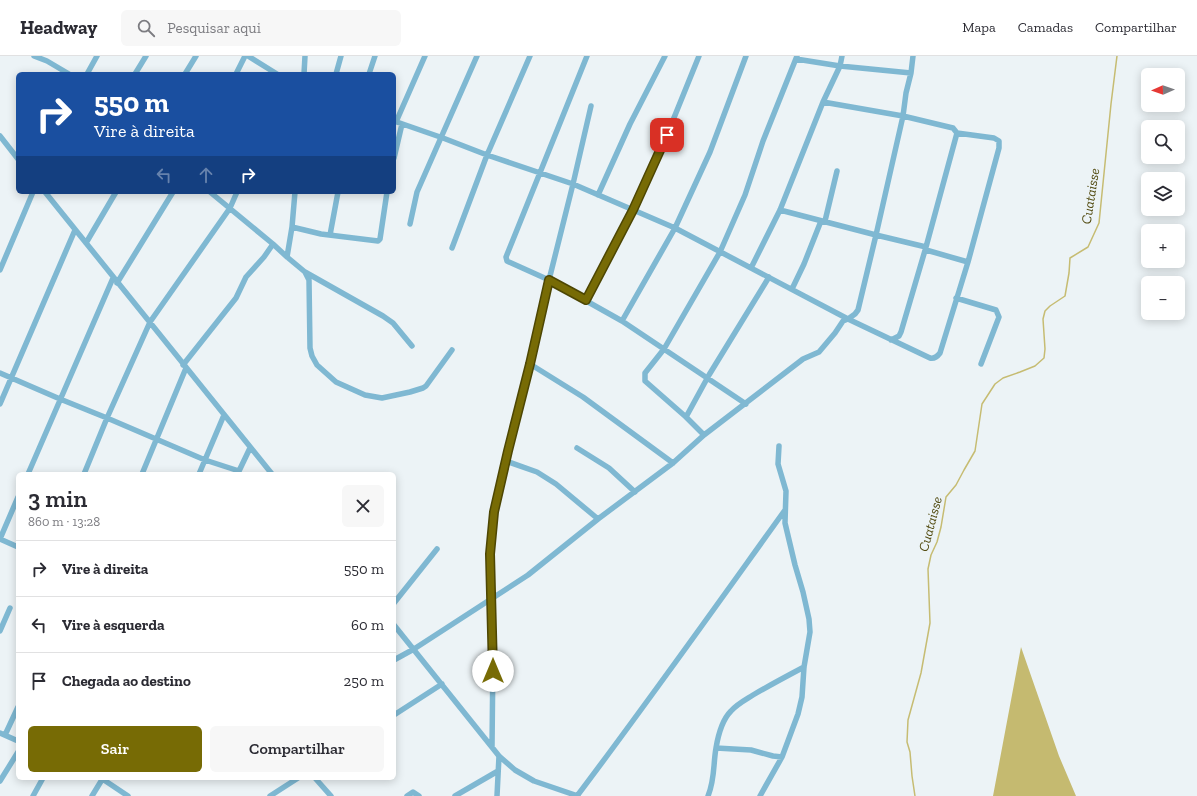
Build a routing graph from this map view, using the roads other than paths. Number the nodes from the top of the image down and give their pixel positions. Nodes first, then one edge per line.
1 (34, 56) edge
2 (98, 56) edge
3 (146, 56) edge
4 (196, 56) edge
5 (247, 56) edge
6 (305, 56) edge
7 (341, 56) edge
8 (375, 56) edge
9 (425, 56) edge
10 (477, 56) edge
11 (530, 56) edge
12 (587, 56) edge
13 (665, 56) edge
14 (699, 56) edge
15 (746, 56) edge
16 (842, 56) edge
17 (913, 56) edge
18 (797, 57) edge
19 (840, 66) junction
20 (66, 72) edge
21 (88, 72) edge
22 (136, 72) edge
23 (186, 72) edge
24 (237, 72) edge
25 (274, 72) edge
26 (304, 72) edge
27 (337, 72) edge
28 (370, 72) edge
29 (911, 73) junction
30 (824, 102) junction
31 (591, 106) dead end
32 (903, 116) junction
33 (397, 122) edge
34 (957, 133) junction
35 (396, 134) edge
36 (0, 136) edge
37 (441, 137) junction
38 (487, 155) junction
39 (16, 156) edge
40 (837, 171) dead end
41 (540, 172) junction
42 (573, 184) junction
43 (32, 194) edge
44 (47, 194) edge
45 (115, 194) edge
46 (172, 194) edge
47 (212, 194) edge
48 (236, 194) edge
49 (295, 194) edge
50 (338, 194) edge
51 (387, 194) edge
52 (598, 195) junction
53 (230, 208) junction
54 (633, 210) junction
55 (780, 210) junction
56 (823, 221) junction
57 (410, 224) dead end
58 (292, 227) junction
59 (676, 228) junction
60 (75, 230) junction
61 (330, 235) junction
62 (876, 235) junction
63 (86, 244) junction
64 (273, 244) junction
65 (452, 248) dead end
66 (926, 248) junction
67 (720, 252) junction
68 (287, 257) junction
69 (968, 262) junction
70 (751, 268) junction
71 (0, 270) edge
72 (304, 272) junction
73 (769, 277) junction
74 (113, 278) junction
75 (549, 280) junction
76 (117, 283) junction
77 (792, 289) junction
78 (956, 298) junction
79 (586, 300) junction
80 (848, 319) junction
81 (622, 321) junction
82 (150, 322) junction
83 (891, 340) junction
84 (412, 346) dead end
85 (664, 349) junction
86 (452, 350) dead end
87 (530, 364) junction
88 (981, 364) dead end
89 (185, 367) junction
90 (0, 373) edge
91 (708, 377) junction
92 (11, 378) junction
93 (60, 399) junction
94 (0, 404) edge
95 (746, 404) junction
96 (224, 415) junction
97 (686, 417) junction
98 (107, 418) junction
99 (704, 435) junction
100 (156, 439) junction
101 (779, 446) dead end
102 (250, 448) junction
103 (577, 448) dead end
104 (205, 460) junction
105 (506, 461) junction
106 (673, 463) junction
107 (29, 472) edge
108 (85, 472) edge
109 (143, 472) edge
110 (200, 472) edge
111 (236, 472) edge
112 (239, 472) edge
113 (270, 472) edge
114 (635, 492) junction
115 (16, 502) edge
116 (785, 510) junction
117 (598, 519) junction
118 (0, 539) edge
119 (16, 546) edge
120 (437, 548) dead end
121 (492, 598) junction
122 (396, 600) edge
123 (10, 608) dead end
124 (396, 628) edge
125 (0, 630) edge
126 (414, 650) junction
127 (396, 659) edge
128 (804, 667) junction
129 (442, 684) junction
130 (16, 711) edge
131 (396, 714) edge
132 (3, 734) edge
133 (16, 740) edge
134 (492, 747) junction
135 (716, 748) junction
136 (16, 755) edge
137 (499, 756) junction
138 (782, 757) junction
139 (498, 771) junction
140 (41, 780) edge
141 (101, 780) edge
142 (105, 780) edge
143 (295, 780) edge
144 (317, 780) edge
145 (0, 781) edge
146 (33, 796) edge
147 (92, 796) edge
148 (128, 796) edge
149 (270, 796) edge
150 (331, 796) edge
151 (407, 796) edge
152 (419, 796) edge
153 (455, 796) edge
154 (498, 796) edge
155 (577, 796) edge
156 (708, 796) edge
157 (760, 796) edge

1 - 20 street
2 - 21 street
3 - 22 street
4 - 23 street
5 - 24 street
5 - 25 street
6 - 26 street
7 - 27 street
8 - 28 street
9 - 33 street
10 - 37 street
11 - 38 street
12 - 41 street
13 - 52 street
14 - 54 street
15 - 59 street
16 - 19 street
17 - 29 street
18 - 19 street
18 - 67 street
19 - 29 street
19 - 30 street
29 - 32 street
30 - 32 street
30 - 55 street
31 - 42 street
32 - 34 street
32 - 62 street
33 - 35 street
33 - 37 street
34 - 66 street
34 - 69 street
36 - 39 street
37 - 38 street
37 - 57 street
38 - 41 street
38 - 65 street
40 - 56 street
41 - 42 street
41 - 75 street
42 - 52 street
42 - 75 street
43 - 71 street
44 - 60 street
45 - 63 street
46 - 76 street
47 - 53 street
48 - 53 street
49 - 58 street
50 - 61 street
51 - 61 street
52 - 54 street
53 - 64 street
53 - 82 street
54 - 59 street
54 - 79 street
55 - 56 street
55 - 70 street
56 - 62 street
56 - 77 street
58 - 61 street
58 - 68 street
59 - 67 street
59 - 81 street
60 - 63 street
60 - 92 street
62 - 66 street
62 - 80 street
63 - 74 street
64 - 68 street
64 - 89 street
66 - 69 street
66 - 83 street
67 - 70 street
67 - 85 street
68 - 72 street
69 - 78 street
70 - 73 street
72 - 84 street
72 - 86 street
73 - 77 street
73 - 91 street
74 - 76 street
74 - 93 street
75 - 79 street
75 - 87 street
76 - 82 street
77 - 80 street
78 - 83 street
78 - 88 street
79 - 81 street
80 - 83 street
80 - 95 street
81 - 85 street
82 - 89 street
82 - 98 street
85 - 91 street
85 - 97 street
87 - 105 street
87 - 106 street
89 - 96 street
89 - 100 street
90 - 92 street
91 - 95 street
91 - 97 street
92 - 93 street
92 - 94 street
93 - 98 street
93 - 107 street
95 - 99 street
96 - 102 street
96 - 104 street
97 - 99 street
98 - 100 street
98 - 108 street
99 - 106 street
100 - 104 street
100 - 109 street
101 - 116 street
102 - 112 street
102 - 113 street
103 - 114 street
104 - 110 street
104 - 111 street
105 - 117 street
105 - 121 street
106 - 114 street
114 - 117 street
115 - 118 street
116 - 128 street
116 - 155 street
117 - 121 street
118 - 119 street
120 - 122 street
121 - 126 street
121 - 134 street
123 - 125 street
124 - 126 street
126 - 127 street
126 - 129 street
128 - 135 street
128 - 138 street
129 - 131 street
129 - 134 street
130 - 132 street
132 - 133 street
134 - 137 street
135 - 138 street
135 - 156 street
136 - 145 street
137 - 139 street
137 - 155 street
138 - 157 street
139 - 153 street
139 - 154 street
140 - 146 street
141 - 147 street
142 - 148 street
143 - 149 street
144 - 150 street
151 - 152 street

